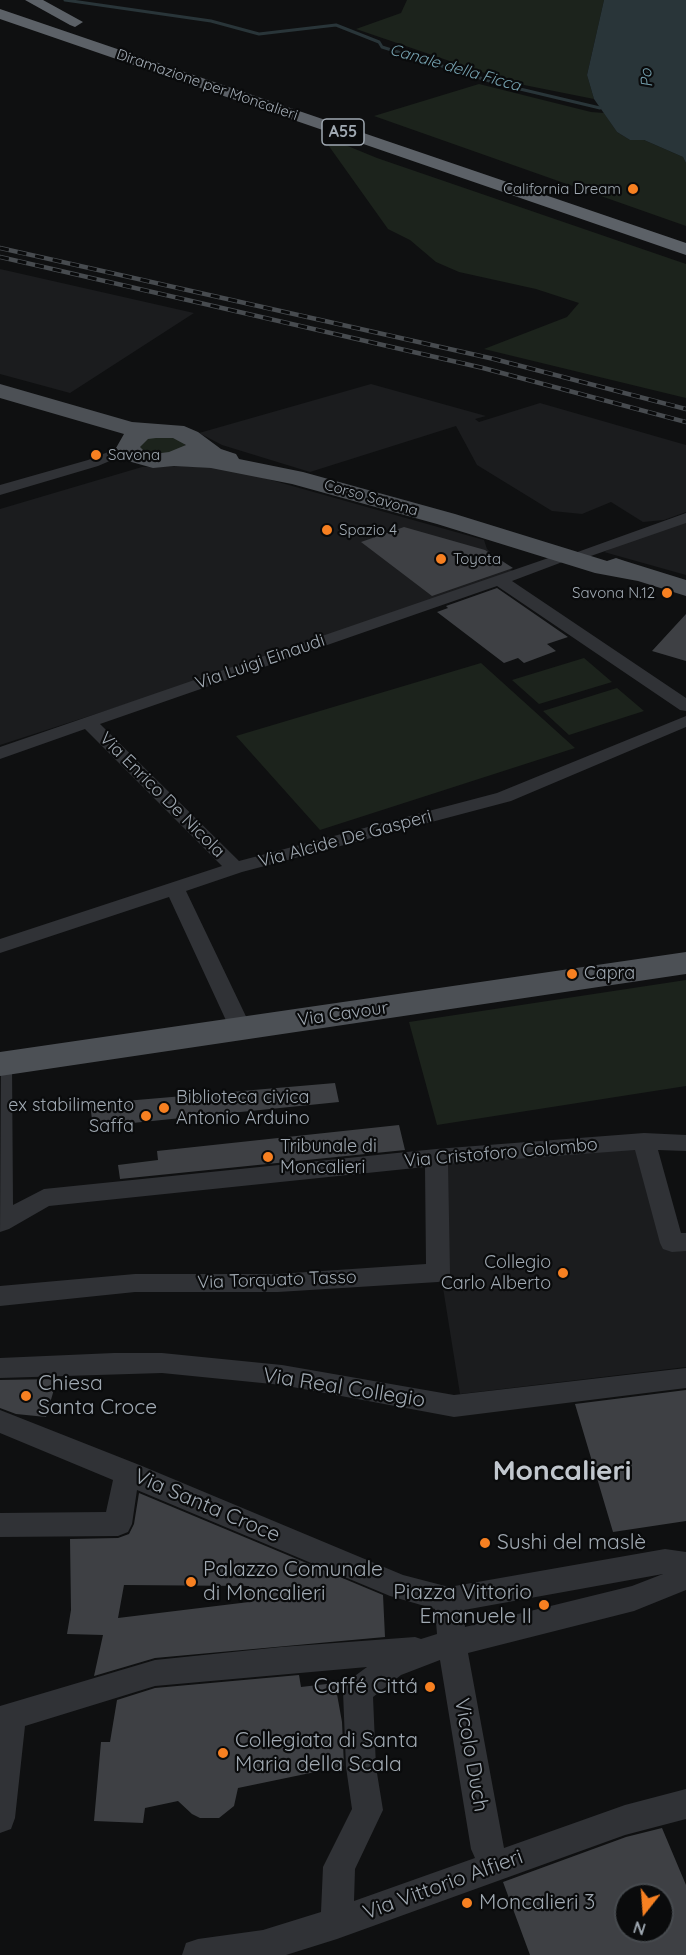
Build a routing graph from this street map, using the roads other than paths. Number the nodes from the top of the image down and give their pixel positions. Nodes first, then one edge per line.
1 (32, 0) edge
2 (0, 3) edge
3 (0, 14) edge
4 (0, 21) edge
5 (86, 44) junction
6 (160, 59) junction
7 (686, 236) edge
8 (686, 249) edge
9 (0, 391) edge
10 (0, 399) edge
11 (156, 430) junction
12 (194, 441) junction
13 (133, 450) junction
14 (174, 459) junction
15 (259, 469) junction
16 (0, 490) edge
17 (686, 518) edge
18 (482, 530) junction
19 (517, 543) junction
20 (572, 556) junction
21 (521, 573) junction
22 (499, 580) junction
23 (686, 588) edge
24 (686, 706) edge
25 (686, 721) edge
26 (88, 722) junction
27 (0, 753) edge
28 (235, 868) junction
29 (174, 887) junction
30 (0, 946) edge
31 (686, 963) edge
32 (241, 1029) junction
33 (1, 1064) edge
34 (644, 1141) junction
35 (686, 1143) edge
36 (436, 1157) junction
37 (1, 1223) edge
38 (679, 1242) edge
39 (0, 1296) edge
40 (0, 1368) edge
41 (686, 1378) edge
42 (0, 1421) edge
43 (132, 1474) junction
44 (0, 1524) edge
45 (686, 1564) edge
46 (686, 1577) edge
47 (449, 1600) junction
48 (440, 1646) junction
49 (6, 1718) edge
50 (686, 1804) edge
51 (0, 1818) edge
52 (496, 1865) junction
53 (337, 1923) junction
54 (198, 1955) edge

1 - 6 highway
2 - 6 highway, Diramazione per Moncalieri / A55
3 - 5 highway, Diramazione per Moncalieri / A55
4 - 5 highway
5 - 8 highway, Diramazione per Moncalieri / A55
6 - 7 highway, Diramazione per Moncalieri / A55
9 - 11 main road
10 - 13 main road
11 - 12 main road, Corso Savona
11 - 13 main road
12 - 14 main road
12 - 15 main road, Corso Savona
13 - 14 main road, Corso Savona
13 - 16 street
14 - 15 main road, Corso Savona
15 - 18 main road, Corso Savona
17 - 20 street, Via Luigi Einaudi
18 - 19 main road, Corso Savona
18 - 20 main road, Corso Savona
19 - 20 main road, Corso Savona
19 - 21 street
20 - 21 street, Via Luigi Einaudi
20 - 23 main road, Corso Savona
21 - 22 street, Via Luigi Einaudi
22 - 24 street
22 - 26 street, Via Luigi Einaudi
25 - 28 street, Via Alcide De Gasperi
26 - 27 street, Via Luigi Einaudi
26 - 28 street, Via Enrico De Nicola
28 - 29 street, Via Alcide De Gasperi
29 - 30 street, Via Alcide De Gasperi
29 - 32 street
31 - 32 main road, Via Cavour
32 - 33 main road, Via Cavour
33 - 37 street
34 - 35 street, Via Cristoforo Colombo
34 - 36 street, Via Cristoforo Colombo
34 - 38 street
36 - 37 street, Via Cristoforo Colombo
36 - 39 street, Via Torquato Tasso
40 - 41 street, Via Real Collegio
42 - 43 street, Via Santa Croce
43 - 44 street
43 - 47 street, Via Santa Croce
45 - 47 street
46 - 48 street
47 - 48 street
48 - 49 street
48 - 52 street, Vicolo Duch
48 - 53 street
49 - 51 street
50 - 52 street, Via Vittorio Alfieri
52 - 53 street, Via Vittorio Alfieri
53 - 54 street, Via Vittorio Alfieri

